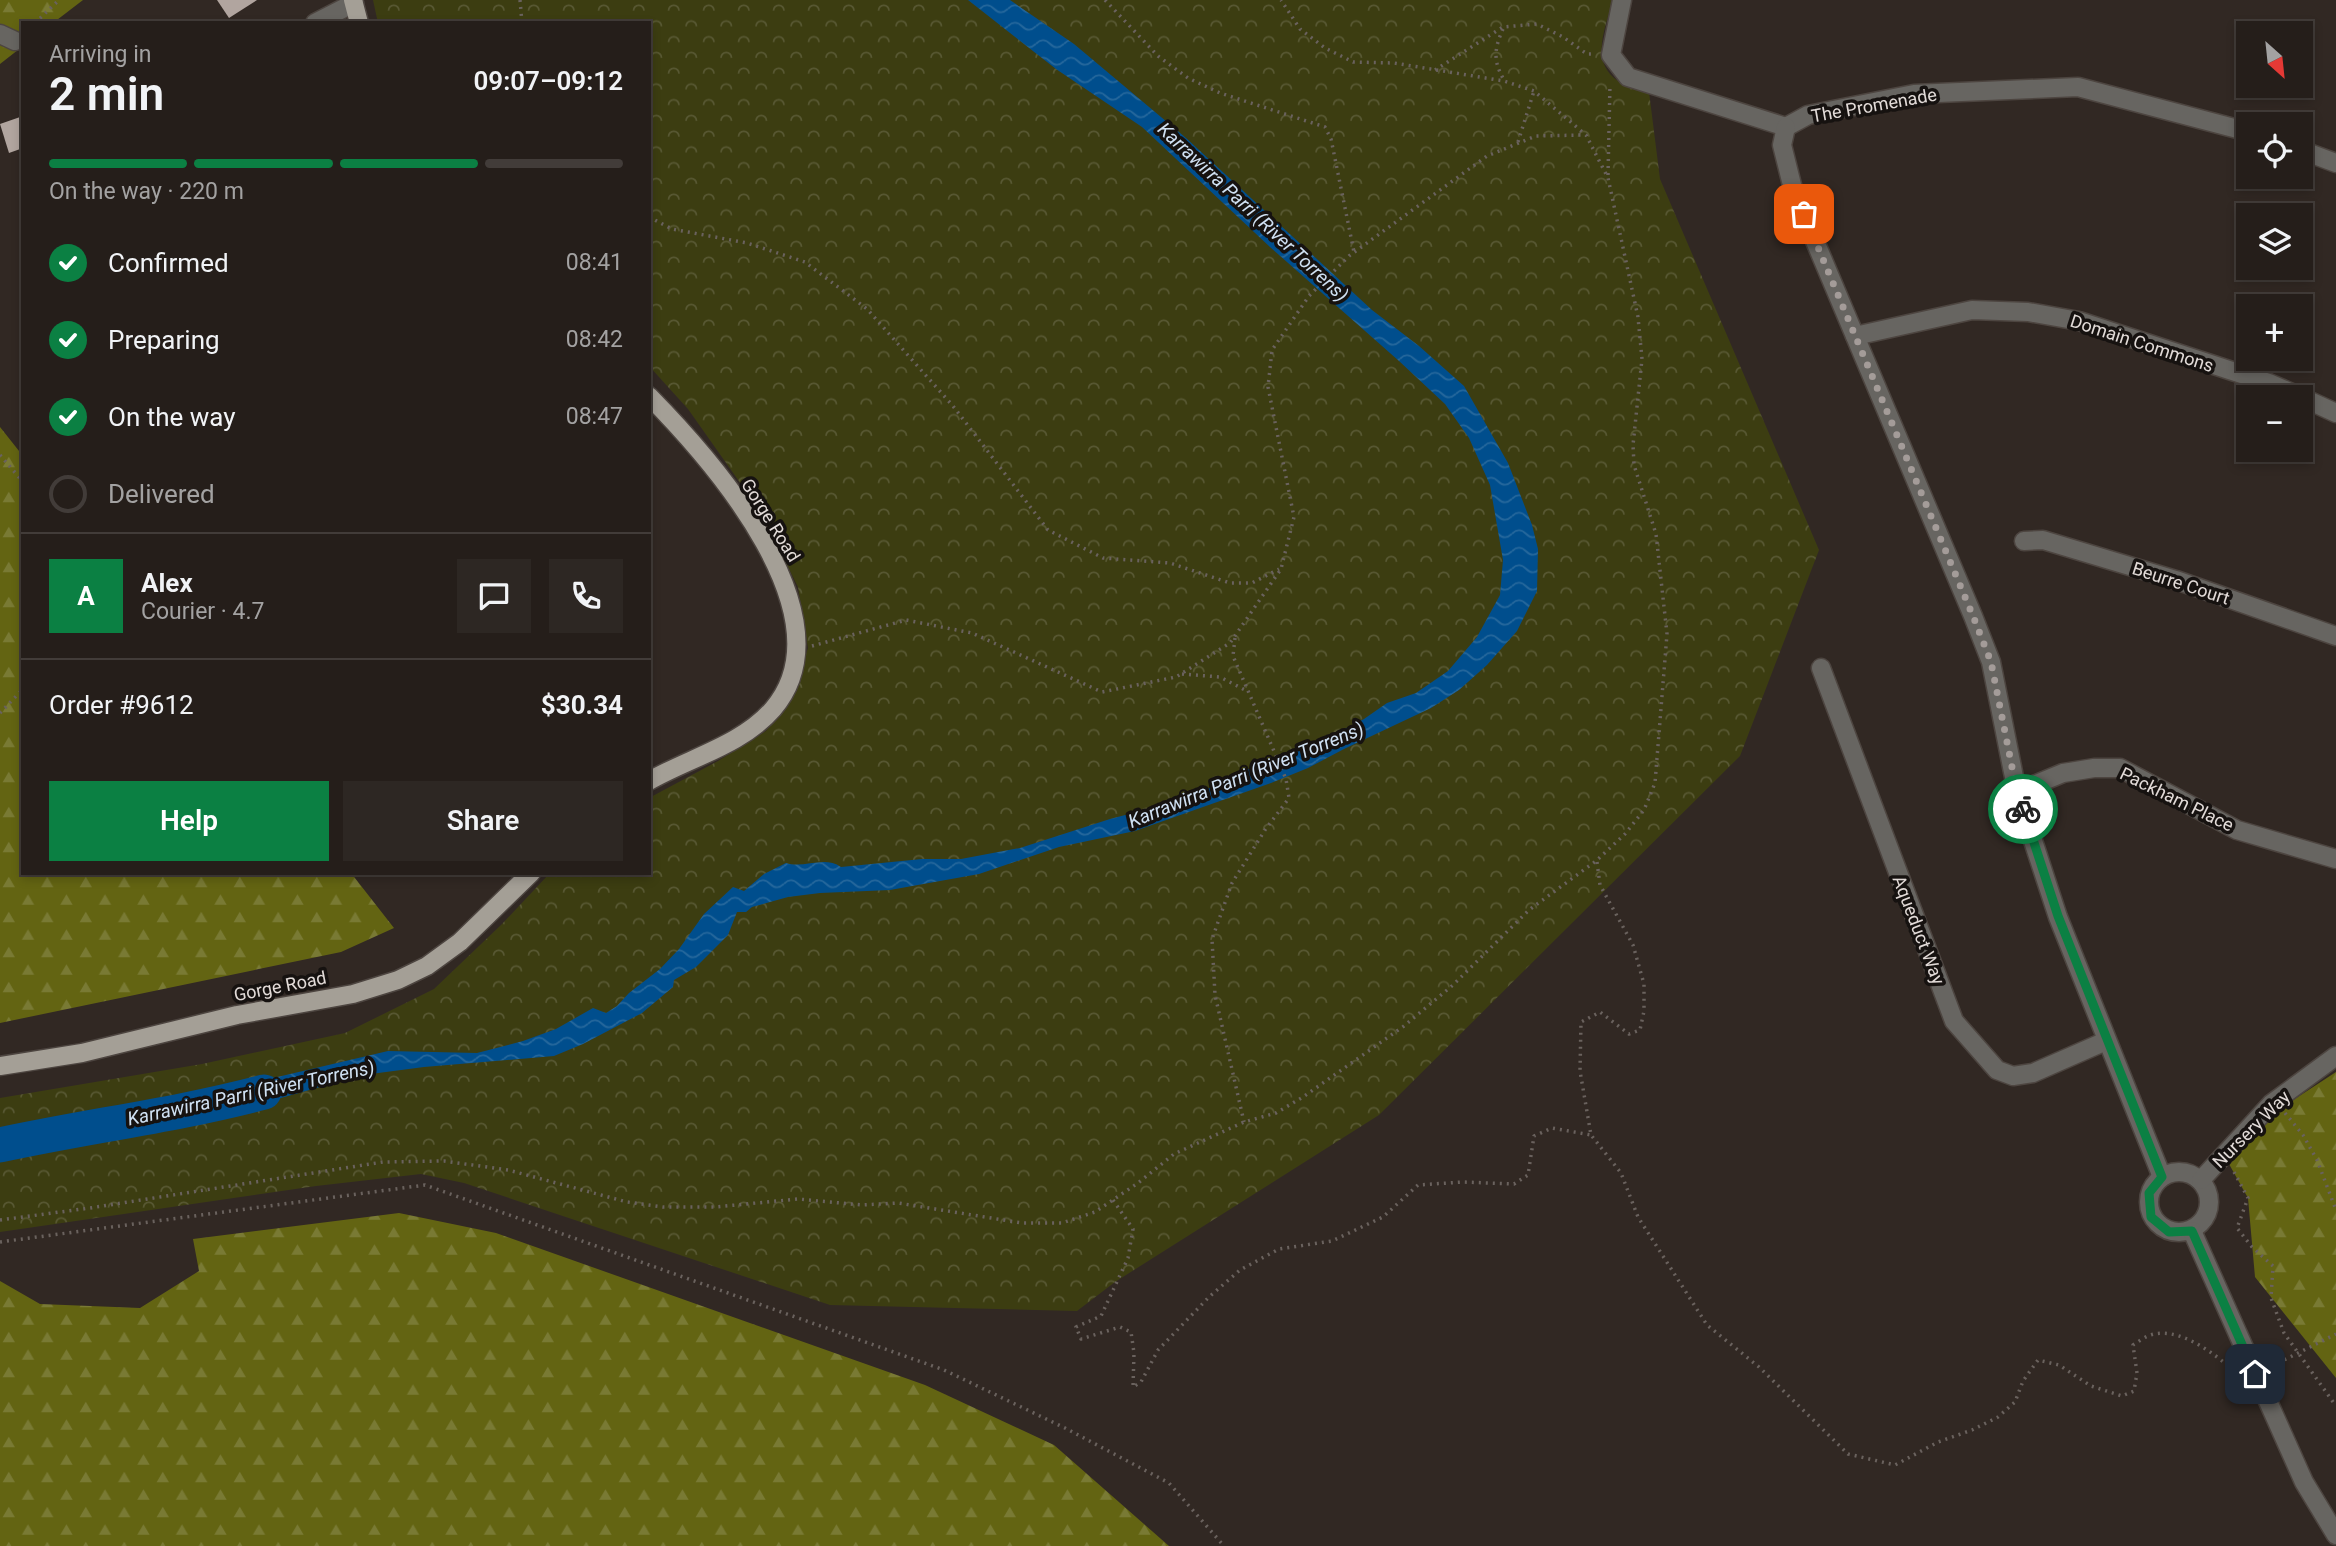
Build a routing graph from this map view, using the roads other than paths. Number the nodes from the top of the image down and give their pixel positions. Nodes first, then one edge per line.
1 (1622, 0) edge
2 (353, 1) edge
3 (318, 21) edge
4 (358, 21) edge
5 (1786, 127) junction
6 (2236, 128) edge
7 (2313, 154) edge
8 (2336, 163) edge
9 (1855, 336) junction
10 (2274, 385) edge
11 (651, 398) edge
12 (2313, 402) edge
13 (2336, 413) edge
14 (2024, 541) dead end
15 (2336, 636) edge
16 (1821, 668) dead end
17 (651, 779) edge
18 (2017, 792) junction
19 (2336, 859) edge
20 (529, 875) edge
21 (2106, 1041) junction
22 (2336, 1056) edge
23 (0, 1066) edge
24 (2162, 1177) junction
25 (2201, 1180) junction
26 (2192, 1231) junction
27 (2336, 1535) edge

1 - 5 street
2 - 3 street
2 - 4 main road
5 - 6 street, The Promenade
5 - 9 street
7 - 8 street
9 - 10 street, Domain Commons
9 - 18 street
11 - 17 main road, Gorge Road
12 - 13 street, Domain Commons
14 - 15 street, Beurre Court
16 - 21 street, Aqueduct Way
18 - 19 street, Packham Place
18 - 21 street
20 - 23 main road, Gorge Road
21 - 24 street
22 - 25 street, Nursery Way
24 - 25 street
24 - 26 street
25 - 26 street
26 - 27 street

